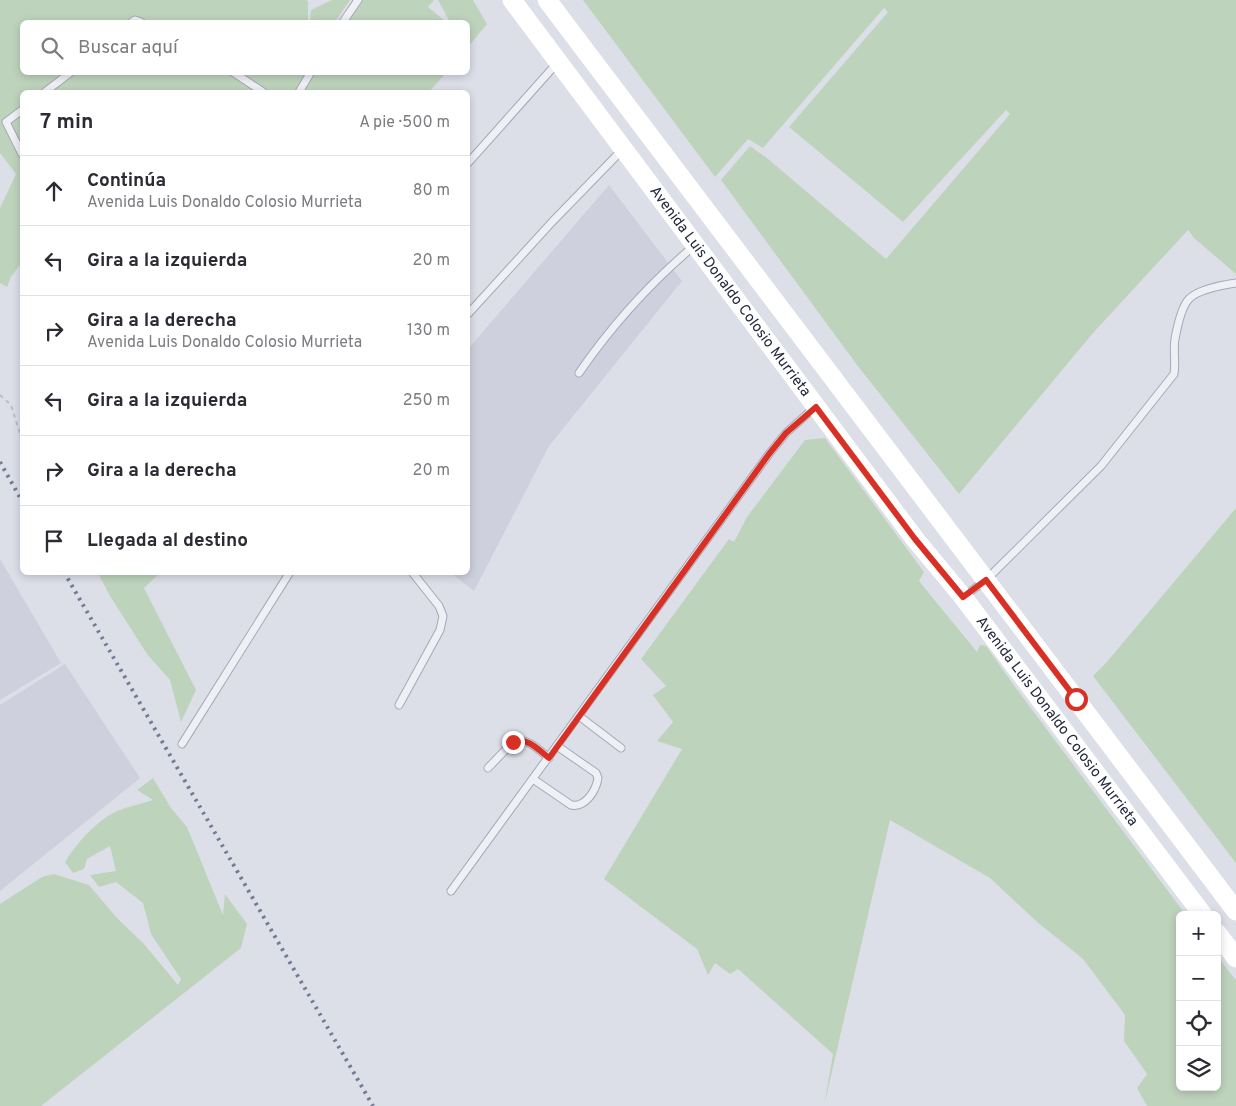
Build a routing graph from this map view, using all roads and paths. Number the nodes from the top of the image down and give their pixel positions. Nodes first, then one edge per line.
1 (358, 0) edge
2 (512, 0) edge
3 (548, 0) edge
4 (344, 20) edge
5 (558, 62) junction
6 (67, 75) edge
7 (238, 75) edge
8 (309, 75) edge
9 (48, 90) edge
10 (260, 90) edge
11 (300, 90) edge
12 (20, 112) edge
13 (647, 132) junction
14 (20, 150) edge
15 (623, 150) junction
16 (470, 162) edge
17 (696, 245) junction
18 (1236, 283) edge
19 (470, 312) edge
20 (579, 373) dead end
21 (0, 395) edge
22 (816, 407) junction
23 (20, 434) edge
24 (288, 575) edge
25 (414, 575) edge
26 (986, 580) junction
27 (963, 597) junction
28 (398, 704) dead end
29 (579, 716) junction
30 (182, 744) dead end
31 (557, 746) junction
32 (621, 748) dead end
33 (549, 758) junction
34 (488, 768) dead end
35 (533, 779) junction
36 (451, 891) dead end
37 (1200, 911) edge
38 (1236, 911) edge
39 (1221, 938) edge
40 (1236, 958) edge

1 - 4 lane
2 - 5 main road, Avenida Luis Donaldo Colosio Murrieta
3 - 13 main road, Avenida Luis Donaldo Colosio Murrieta
5 - 15 main road, Avenida Luis Donaldo Colosio Murrieta
5 - 16 lane
6 - 9 lane
7 - 10 lane
8 - 11 lane
12 - 14 lane
13 - 15 main road
13 - 26 main road, Avenida Luis Donaldo Colosio Murrieta
15 - 17 main road, Avenida Luis Donaldo Colosio Murrieta
15 - 19 lane
17 - 20 lane
17 - 22 main road, Avenida Luis Donaldo Colosio Murrieta
18 - 26 lane
21 - 23 path
22 - 27 main road, Avenida Luis Donaldo Colosio Murrieta
22 - 29 lane
24 - 30 lane
25 - 28 lane
26 - 27 lane
26 - 38 main road, Avenida Luis Donaldo Colosio Murrieta
27 - 37 main road, Avenida Luis Donaldo Colosio Murrieta
29 - 31 lane
29 - 32 lane
31 - 33 lane
31 - 35 lane
33 - 34 lane
33 - 35 lane
35 - 36 lane
39 - 40 main road

